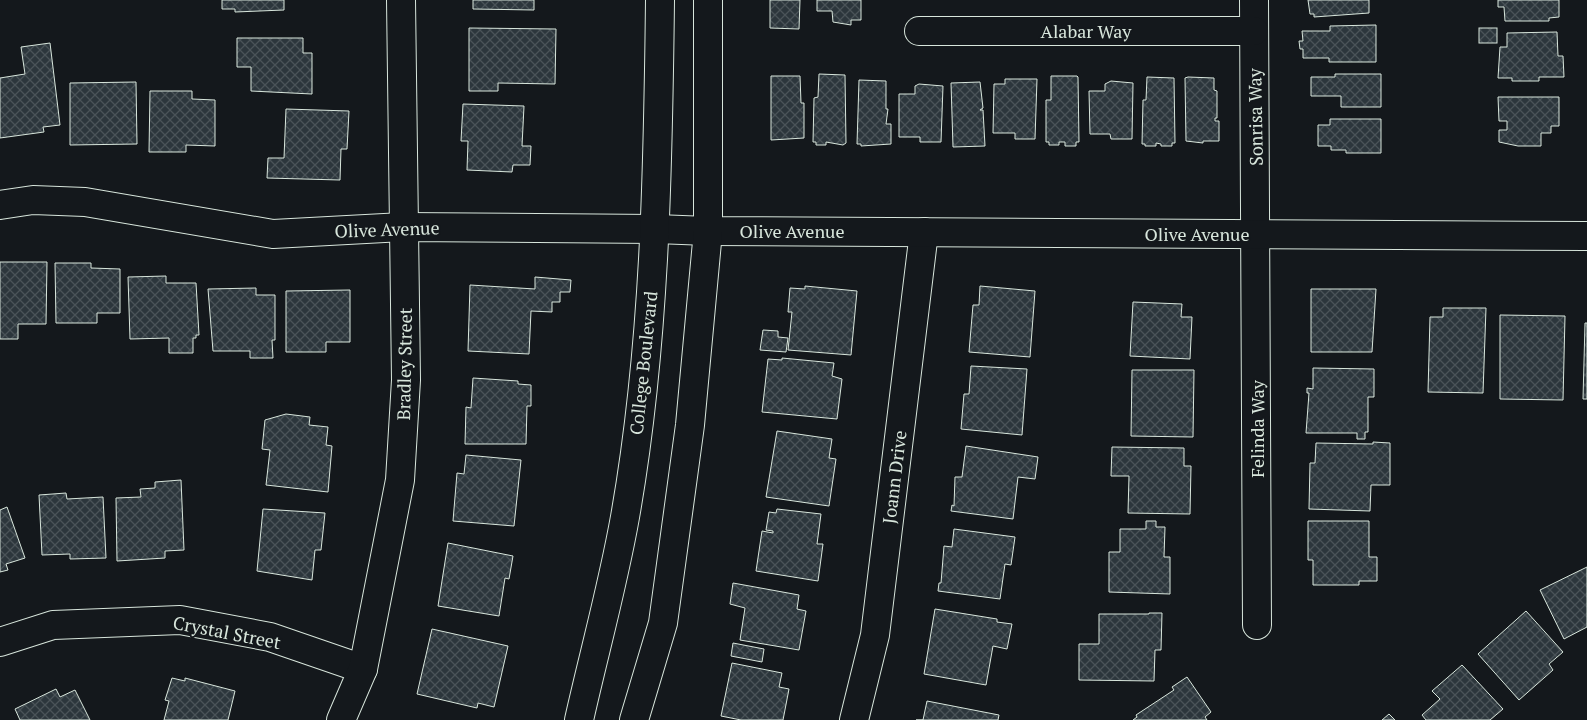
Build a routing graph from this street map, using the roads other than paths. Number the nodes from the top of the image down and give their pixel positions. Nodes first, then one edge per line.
1 (400, 0) edge
2 (660, 0) edge
3 (708, 0) edge
4 (1254, 0) edge
5 (919, 31) dead end
6 (1254, 31) junction
7 (0, 205) edge
8 (404, 227) junction
9 (656, 229) junction
10 (708, 231) junction
11 (924, 232) junction
12 (1257, 234) junction
13 (1587, 236) edge
14 (1257, 625) dead end
15 (0, 642) edge
16 (363, 669) junction
17 (341, 720) edge
18 (579, 720) edge
19 (634, 720) edge
20 (854, 720) edge

1 - 8 street, Bradley Street
2 - 9 street, College Boulevard
3 - 10 street
4 - 6 street, Sonrisa Way
5 - 6 street, Alabar Way
6 - 12 street, Sonrisa Way
7 - 8 street, Olive Avenue
8 - 9 street, Olive Avenue
8 - 16 street, Bradley Street
9 - 10 street, Olive Avenue
9 - 18 street, College Boulevard
10 - 11 street, Olive Avenue
10 - 19 street
11 - 12 street, Olive Avenue
11 - 20 street, Joann Drive
12 - 13 street, Olive Avenue
12 - 14 street, Felinda Way
15 - 16 street, Crystal Street
16 - 17 street, Bradley Street

